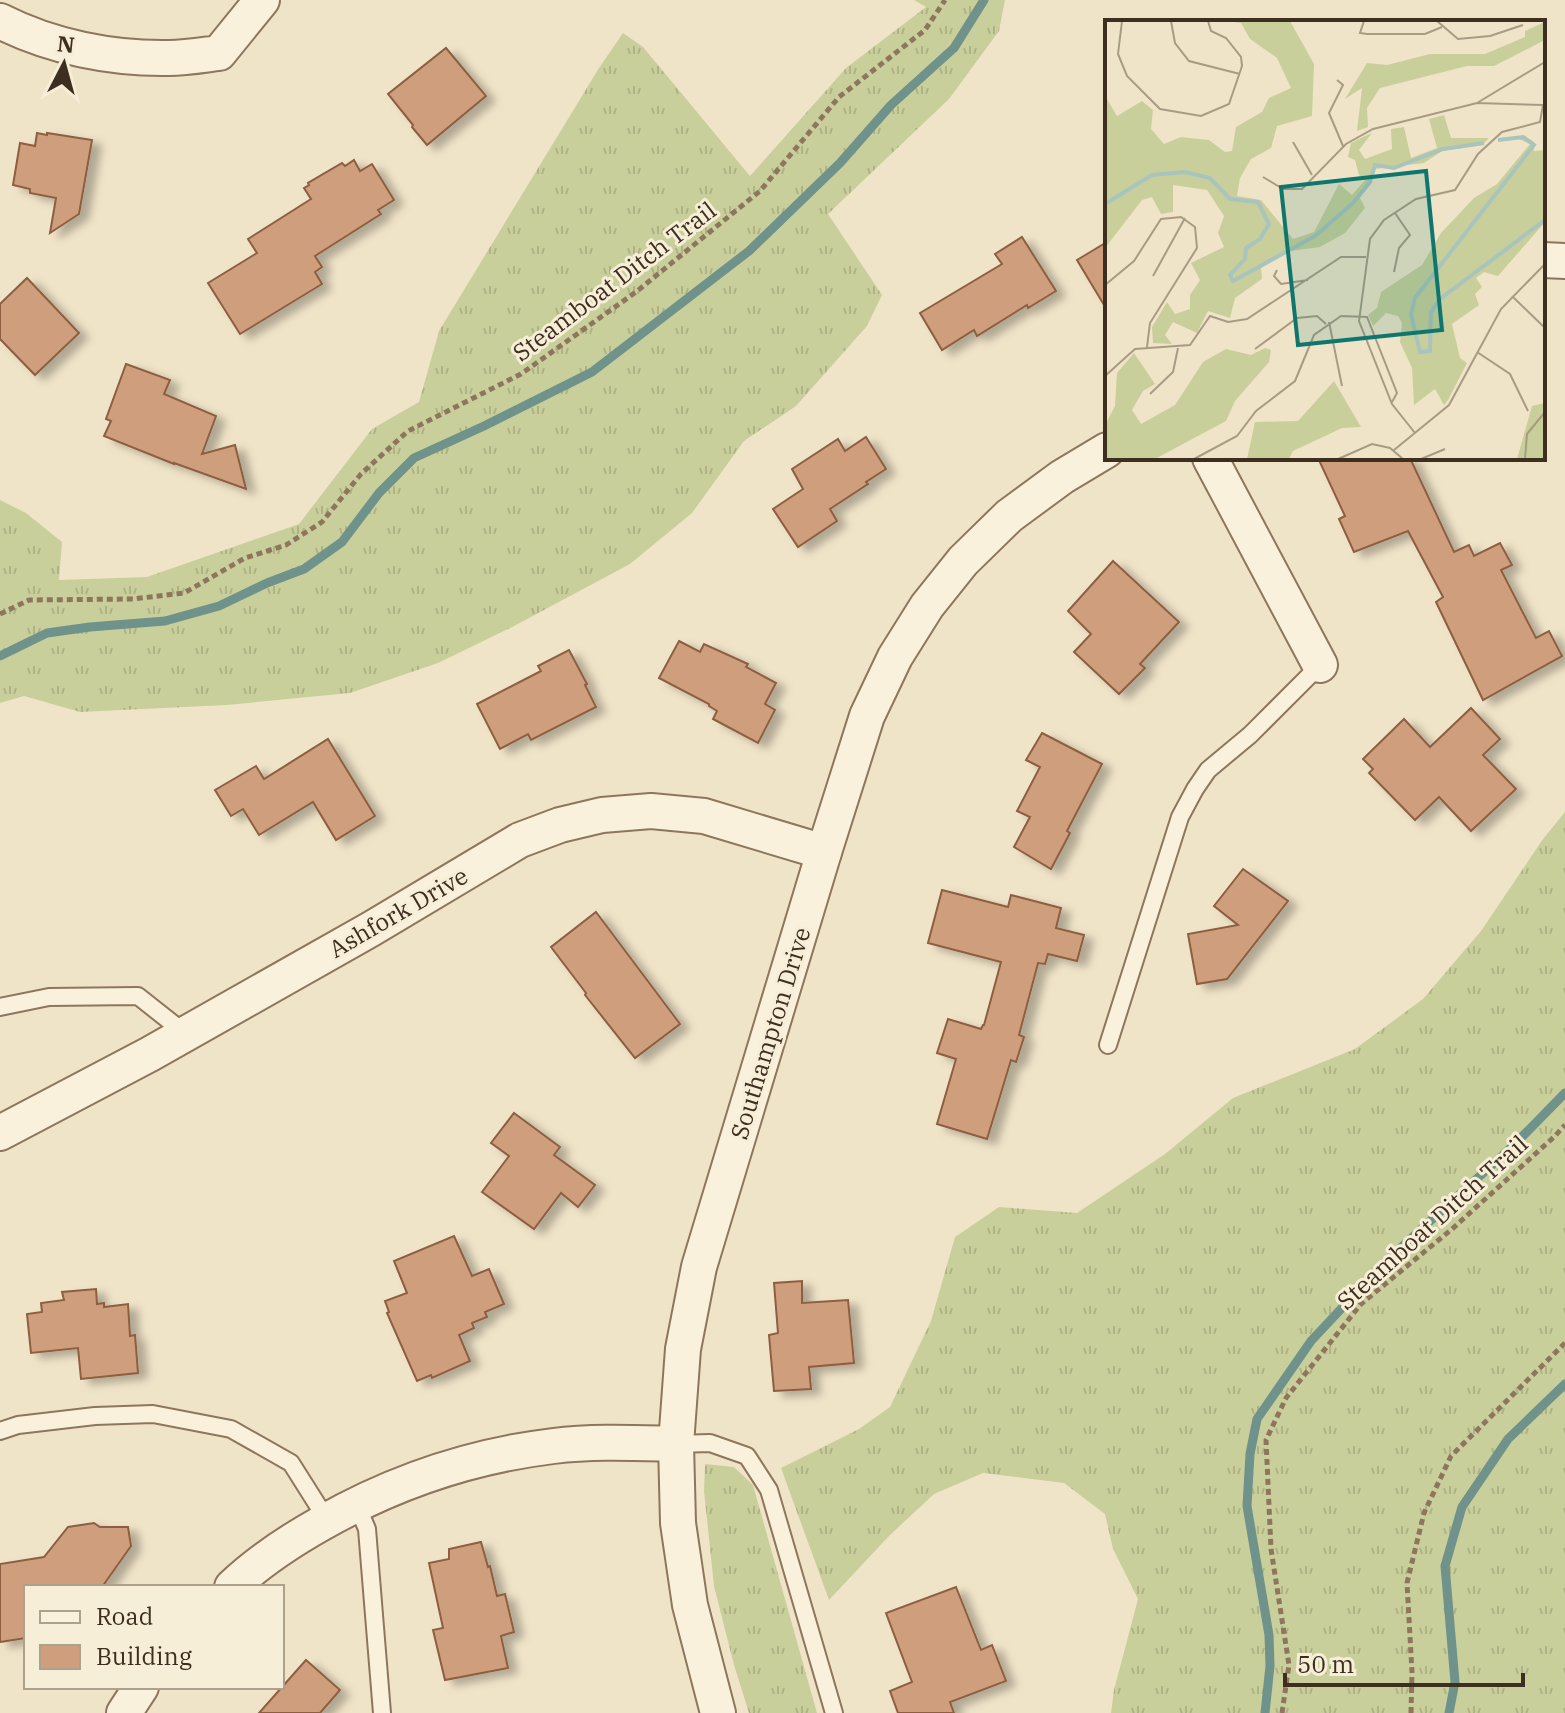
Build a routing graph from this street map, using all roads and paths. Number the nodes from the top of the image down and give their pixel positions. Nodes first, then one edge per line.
1 (262, 0) edge
2 (945, 0) edge
3 (0, 21) edge
4 (1545, 260) edge
5 (1565, 261) edge
6 (1105, 451) edge
7 (1211, 460) edge
8 (0, 614) edge
9 (1320, 665) joint
10 (824, 852) junction
11 (0, 1007) edge
12 (186, 1034) junction
13 (1108, 1045) dead end
14 (1565, 1125) edge
15 (0, 1133) edge
16 (1565, 1343) edge
17 (0, 1431) edge
18 (676, 1444) junction
19 (356, 1503) junction
20 (327, 1520) junction
21 (235, 1585) edge
22 (140, 1689) edge
23 (124, 1713) edge
24 (382, 1713) edge
25 (718, 1713) edge
26 (834, 1713) edge
27 (1282, 1713) edge
28 (1411, 1713) edge

1 - 3 street
2 - 8 path, Steamboat Ditch Trail
4 - 5 street
6 - 10 street, Southampton Drive
7 - 9 street
9 - 13 lane
10 - 12 street, Ashfork Drive
10 - 18 street, Southampton Drive
11 - 12 lane
12 - 15 street, Ashfork Drive
14 - 27 path, Steamboat Ditch Trail
16 - 28 path
17 - 20 lane
18 - 19 street
18 - 25 street, Southampton Drive
18 - 26 lane
19 - 20 street
19 - 24 lane
20 - 21 street
22 - 23 street

